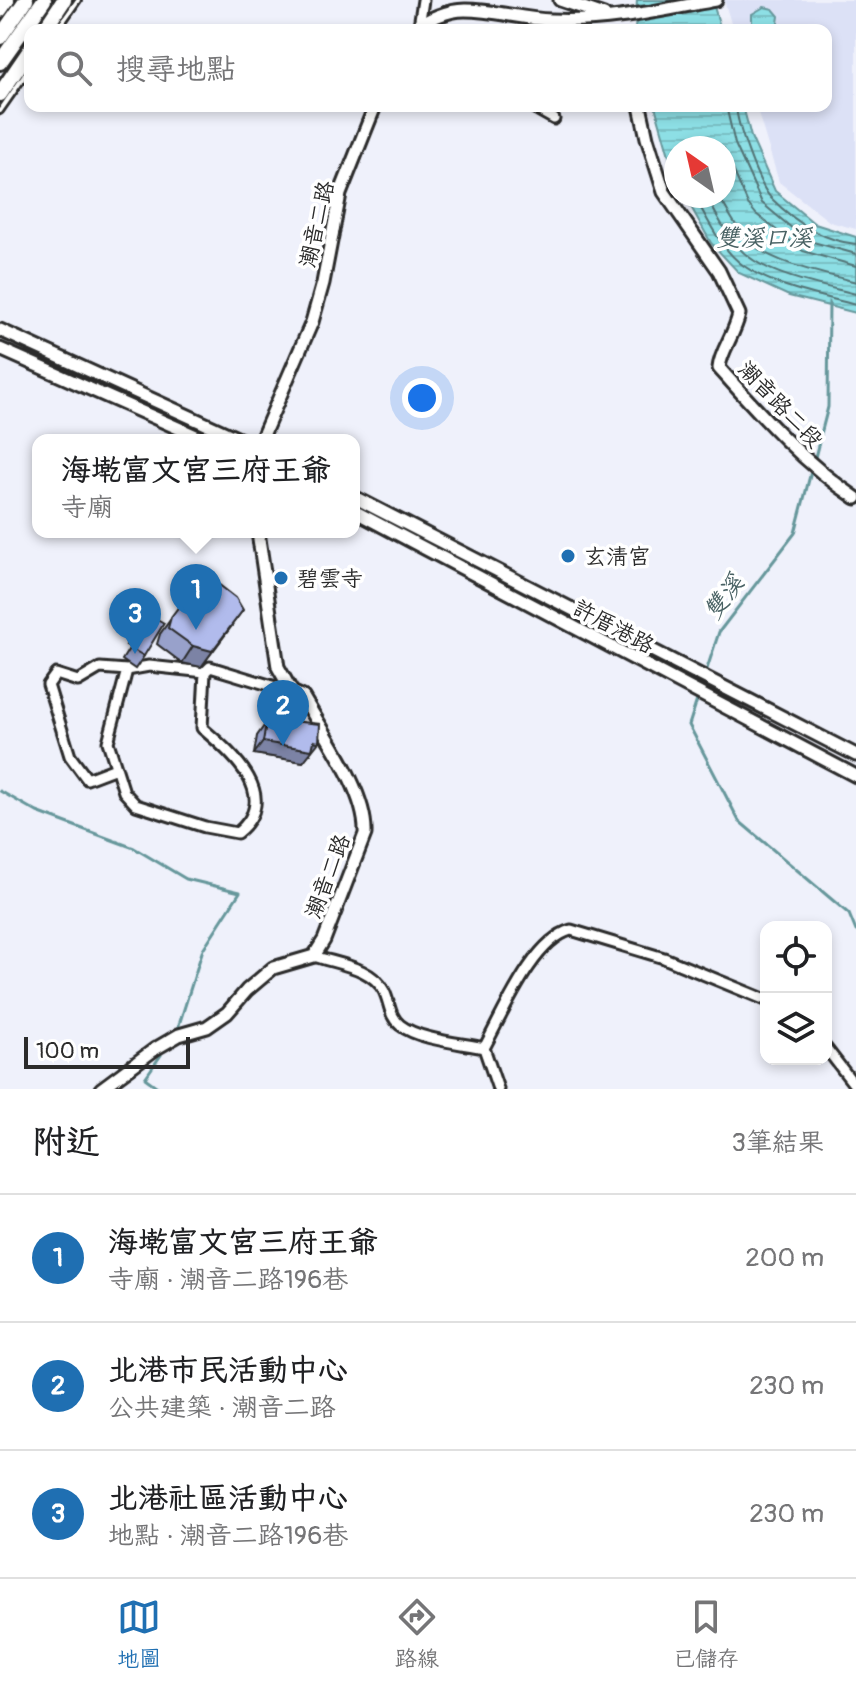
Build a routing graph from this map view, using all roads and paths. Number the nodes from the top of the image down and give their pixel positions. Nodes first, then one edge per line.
1 (7, 0) edge
2 (26, 0) edge
3 (44, 0) edge
4 (64, 0) edge
5 (78, 0) edge
6 (423, 0) edge
7 (560, 0) edge
8 (716, 0) edge
9 (0, 10) edge
10 (612, 18) junction
11 (27, 24) edge
12 (48, 24) edge
13 (61, 24) edge
14 (417, 24) edge
15 (423, 24) edge
16 (616, 24) edge
17 (24, 28) edge
18 (0, 37) edge
19 (24, 59) edge
20 (0, 62) edge
21 (24, 77) edge
22 (0, 94) edge
23 (0, 111) edge
24 (373, 112) edge
25 (542, 112) edge
26 (641, 112) edge
27 (554, 119) dead end
28 (0, 330) edge
29 (0, 349) edge
30 (191, 434) edge
31 (228, 434) edge
32 (264, 434) edge
33 (856, 498) edge
34 (360, 500) edge
35 (360, 514) edge
36 (259, 538) edge
37 (127, 670) junction
38 (205, 672) junction
39 (292, 692) junction
40 (856, 755) edge
41 (116, 768) junction
42 (856, 776) edge
43 (314, 956) junction
44 (760, 998) edge
45 (484, 1048) junction
46 (832, 1056) edge
47 (856, 1087) edge
48 (101, 1089) edge
49 (498, 1089) edge

1 - 9 main road
2 - 18 main road
3 - 11 main road
4 - 12 main road
5 - 13 lane
6 - 14 street
7 - 10 street
8 - 10 street
10 - 15 street
10 - 16 street
17 - 20 main road
19 - 22 main road
21 - 23 lane
24 - 32 street, 潮音二路
25 - 27 street
26 - 33 street, 潮音路二段
28 - 31 street
29 - 30 street
34 - 40 street, 許厝港路
35 - 42 street, 許厝港路
36 - 39 street, 潮音二路
37 - 38 street
37 - 41 street
37 - 41 street
38 - 39 street
38 - 41 street
39 - 43 street, 潮音二路
43 - 45 street
43 - 48 street
44 - 45 street
45 - 49 street
46 - 47 street

